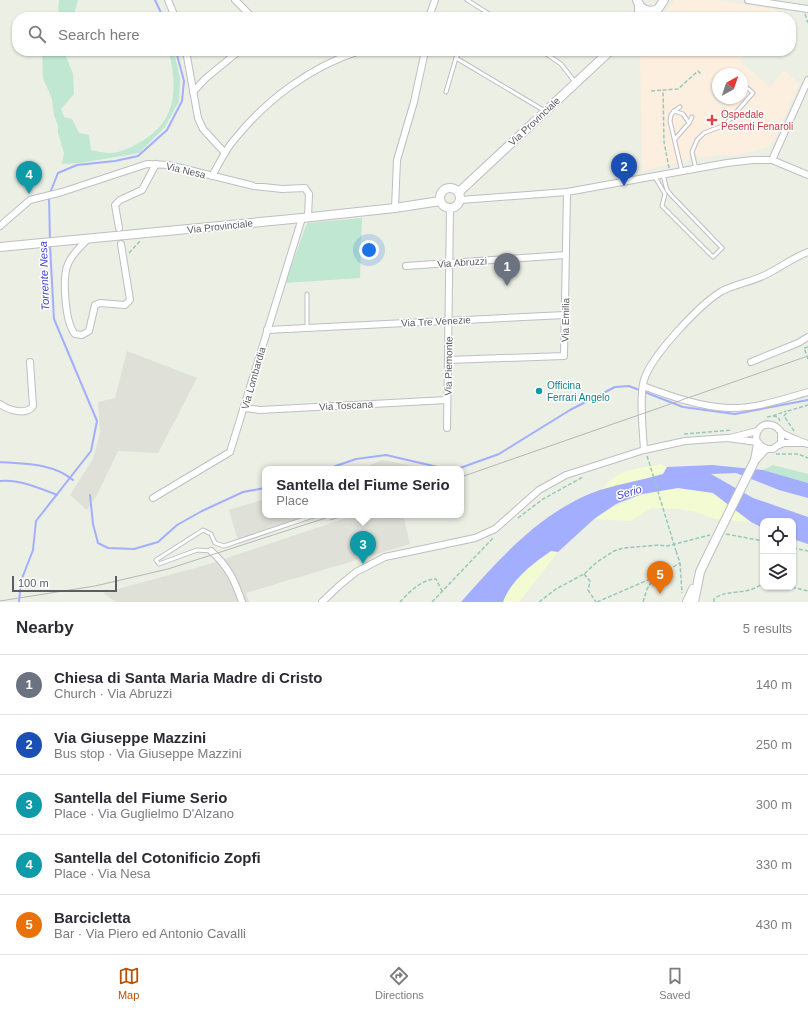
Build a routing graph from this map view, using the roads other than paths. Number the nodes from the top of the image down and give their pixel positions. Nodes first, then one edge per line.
1 (168, 0) edge
2 (235, 0) edge
3 (435, 0) edge
4 (467, 0) edge
5 (664, 0) edge
6 (748, 0) edge
7 (638, 2) edge
8 (806, 8) edge
9 (654, 11) joint
10 (173, 12) edge
11 (247, 12) edge
12 (432, 12) edge
13 (486, 12) edge
14 (639, 12) edge
15 (187, 56) edge
16 (233, 56) edge
17 (347, 56) edge
18 (423, 56) edge
19 (549, 56) edge
20 (605, 56) edge
21 (456, 58) joint
22 (808, 80) edge
23 (575, 83) junction
24 (748, 88) edge
25 (193, 92) junction
26 (446, 92) dead end
27 (748, 99) edge
28 (744, 104) edge
29 (680, 107) dead end
30 (545, 111) junction
31 (674, 111) junction
32 (724, 111) dead end
33 (692, 117) dead end
34 (732, 118) junction
35 (689, 123) junction
36 (675, 139) junction
37 (225, 153) junction
38 (772, 160) junction
39 (156, 164) junction
40 (696, 169) junction
41 (682, 172) junction
42 (663, 175) junction
43 (808, 175) edge
44 (212, 176) junction
45 (655, 177) junction
46 (567, 192) junction
47 (671, 195) junction
48 (460, 196) junction
49 (665, 197) junction
50 (440, 201) junction
51 (395, 208) junction
52 (450, 208) junction
53 (305, 218) junction
54 (0, 226) edge
55 (119, 228) dead end
56 (87, 240) junction
57 (121, 244) dead end
58 (0, 247) edge
59 (808, 252) edge
60 (566, 255) junction
61 (449, 264) junction
62 (406, 266) dead end
63 (308, 294) dead end
64 (565, 315) junction
65 (449, 320) junction
66 (307, 328) junction
67 (267, 330) junction
68 (808, 337) edge
69 (448, 360) junction
70 (30, 362) dead end
71 (750, 362) dead end
72 (643, 386) junction
73 (808, 392) edge
74 (447, 400) junction
75 (0, 404) edge
76 (244, 408) junction
77 (447, 428) dead end
78 (757, 432) junction
79 (781, 432) junction
80 (727, 438) junction
81 (744, 441) junction
82 (757, 443) junction
83 (806, 444) edge
84 (779, 445) junction
85 (765, 449) junction
86 (644, 450) junction
87 (756, 457) junction
88 (153, 498) dead end
89 (307, 518) edge
90 (210, 551) joint
91 (700, 572) junction
92 (685, 599) edge
93 (242, 602) edge
94 (322, 602) edge
95 (694, 602) edge

1 - 10 street
2 - 11 street
3 - 12 street
4 - 13 lane
5 - 9 street
6 - 8 street
7 - 9 street
7 - 14 street
15 - 25 street
16 - 25 street
17 - 37 street, Via Nesa
18 - 51 street
19 - 23 lane
20 - 23 street, Via Provinciale
21 - 26 lane
21 - 30 lane
22 - 38 street
23 - 30 street, Via Provinciale
24 - 27 lane
25 - 37 street
28 - 34 lane
29 - 31 lane
30 - 48 street, Via Provinciale
31 - 35 lane
31 - 36 lane
32 - 34 lane
33 - 35 lane
34 - 40 lane
35 - 36 lane
36 - 41 lane
37 - 44 street, Via Nesa
38 - 40 street
38 - 43 street
39 - 44 street, Via Nesa
39 - 54 street, Via Nesa
39 - 55 street
40 - 41 street
41 - 42 street
42 - 45 street
42 - 47 lane
44 - 53 street, Via Lombardia
45 - 46 street
45 - 49 lane
46 - 48 street
46 - 60 street, Via Emilia
47 - 49 lane
47 - 49 lane
48 - 50 street
48 - 52 street
50 - 51 street, Via Provinciale
50 - 52 street
51 - 53 street, Via Provinciale
52 - 61 street, Via Piemonte
53 - 56 street, Via Provinciale
53 - 67 street, Via Lombardia
56 - 57 street
56 - 58 street, Via Provinciale
59 - 72 street
60 - 61 street, Via Abruzzi
60 - 64 street, Via Emilia
61 - 62 street, Via Abruzzi
61 - 65 street, Via Piemonte
63 - 66 lane
64 - 65 street, Via Tre Venezie
64 - 69 street, Via Emilia
65 - 66 street, Via Tre Venezie
65 - 69 street, Via Piemonte
66 - 67 street, Via Tre Venezie
67 - 76 street, Via Lombardia
68 - 71 street
69 - 74 street, Via Piemonte
70 - 75 street
72 - 73 street
72 - 86 street
74 - 76 street, Via Toscana
74 - 77 street, Via Piemonte
76 - 88 street, Via Lombardia
78 - 79 street
78 - 80 street
78 - 82 street
79 - 83 street
79 - 84 street
80 - 81 street
80 - 86 street
81 - 82 street
81 - 87 street
82 - 85 street
82 - 87 street
83 - 84 street
84 - 85 street
85 - 87 street
86 - 94 street
87 - 91 street, bridge
89 - 90 lane
90 - 93 street
91 - 92 street
91 - 95 street

